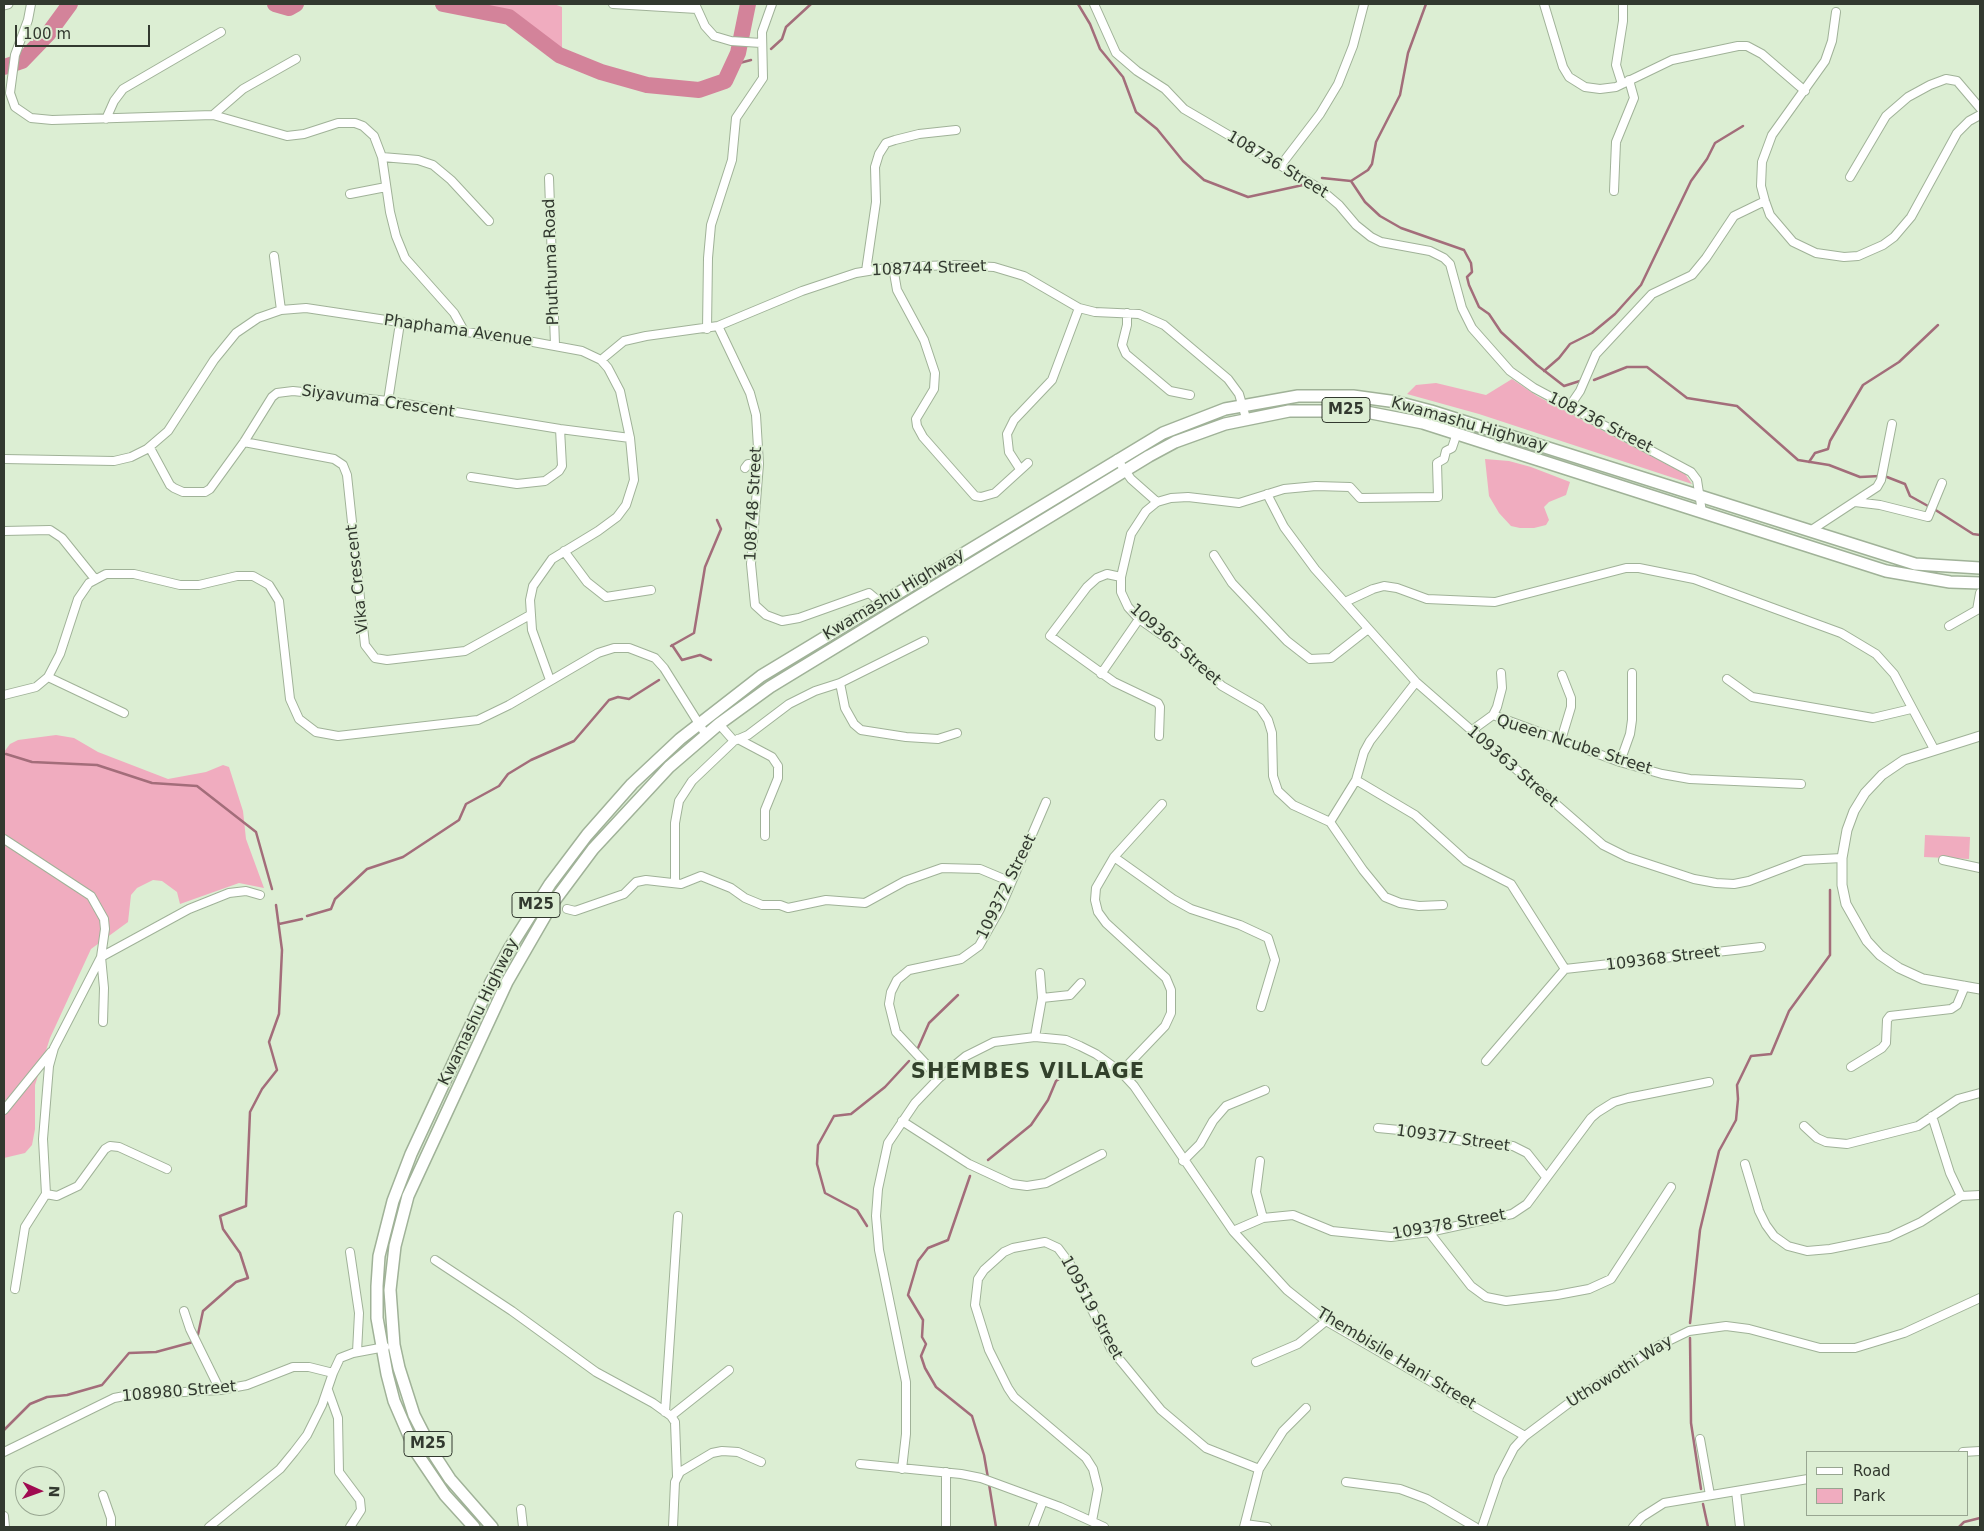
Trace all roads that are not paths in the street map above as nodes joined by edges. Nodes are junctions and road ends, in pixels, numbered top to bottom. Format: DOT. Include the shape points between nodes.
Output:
graph roads {
  1 [pos="8,4"];
  2 [pos="31,4"];
  3 [pos="613,4"];
  4 [pos="772,4"];
  5 [pos="1094,4"];
  6 [pos="1364,4"];
  7 [pos="1544,4"];
  8 [pos="1623,4"];
  9 [pos="4,5"];
  10 [pos="696,6"];
  11 [pos="1836,12"];
  12 [pos="221,32"];
  13 [pos="761,43"];
  14 [pos="296,59"];
  15 [pos="1625,82"];
  16 [pos="1805,91"];
  17 [pos="1980,108"];
  18 [pos="213,115"];
  19 [pos="1980,115"];
  20 [pos="106,119"];
  21 [pos="956,130"];
  22 [pos="382,157"];
  23 [pos="1281,165"];
  24 [pos="549,178"];
  25 [pos="1850,178"];
  26 [pos="386,187"];
  27 [pos="1614,191"];
  28 [pos="350,194"];
  29 [pos="1765,201"];
  30 [pos="489,221"];
  31 [pos="274,256"];
  32 [pos="893,267"];
  33 [pos="866,270"];
  34 [pos="1079,308"];
  35 [pos="282,310"];
  36 [pos="1127,313"];
  37 [pos="400,323"];
  38 [pos="718,326"];
  39 [pos="707,329"];
  40 [pos="464,332"];
  41 [pos="555,345"];
  42 [pos="601,360"];
  43 [pos="1190,395"];
  44 [pos="388,401"];
  45 [pos="1243,405"];
  46 [pos="1569,407"];
  47 [pos="1246,418"];
  48 [pos="1892,424"];
  49 [pos="560,429"];
  50 [pos="1457,434"];
  51 [pos="630,438"];
  52 [pos="244,442"];
  53 [pos="150,448"];
  54 [pos="4,459"];
  55 [pos="1117,459"];
  56 [pos="1028,463"];
  57 [pos="759,464"];
  58 [pos="745,468"];
  59 [pos="1020,469"];
  60 [pos="1124,471"];
  61 [pos="471,477"];
  62 [pos="1942,483"];
  63 [pos="1267,494"];
  64 [pos="1700,497"];
  65 [pos="1157,502"];
  66 [pos="1855,502"];
  67 [pos="1702,512"];
  68 [pos="4,531"];
  69 [pos="1810,531"];
  70 [pos="564,551"];
  71 [pos="1214,555"];
  72 [pos="1980,568"];
  73 [pos="1121,576"];
  74 [pos="95,579"];
  75 [pos="1980,583"];
  76 [pos="651,590"];
  77 [pos="1980,593"];
  78 [pos="1345,602"];
  79 [pos="881,603"];
  80 [pos="530,615"];
  81 [pos="1139,618"];
  82 [pos="1950,626"];
  83 [pos="1368,629"];
  84 [pos="924,641"];
  85 [pos="1501,672"];
  86 [pos="1632,673"];
  87 [pos="1101,674"];
  88 [pos="1562,675"];
  89 [pos="48,677"];
  90 [pos="550,680"];
  91 [pos="1727,680"];
  92 [pos="1416,682"];
  93 [pos="840,683"];
  94 [pos="4,695"];
  95 [pos="1911,709"];
  96 [pos="124,714"];
  97 [pos="1492,715"];
  98 [pos="699,724"];
  99 [pos="719,724"];
  100 [pos="1471,731"];
  101 [pos="957,733"];
  102 [pos="706,735"];
  103 [pos="1159,736"];
  104 [pos="1980,736"];
  105 [pos="736,740"];
  106 [pos="1561,740"];
  107 [pos="1934,749"];
  108 [pos="1620,762"];
  109 [pos="1356,780"];
  110 [pos="1800,784"];
  111 [pos="1046,802"];
  112 [pos="1162,804"];
  113 [pos="1330,822"];
  114 [pos="765,836"];
  115 [pos="4,838"];
  116 [pos="1114,857"];
  117 [pos="1842,858"];
  118 [pos="1942,860"];
  119 [pos="1980,868"];
  120 [pos="1011,882"];
  121 [pos="675,883"];
  122 [pos="260,895"];
  123 [pos="1444,905"];
  124 [pos="567,909"];
  125 [pos="1760,947"];
  126 [pos="101,957"];
  127 [pos="1565,969"];
  128 [pos="1040,972"];
  129 [pos="1082,983"];
  130 [pos="1965,986"];
  131 [pos="1980,989"];
  132 [pos="1042,998"];
  133 [pos="1261,1007"];
  134 [pos="103,1022"];
  135 [pos="1035,1037"];
  136 [pos="54,1048"];
  137 [pos="1486,1061"];
  138 [pos="1851,1067"];
  139 [pos="1121,1072"];
  140 [pos="939,1078"];
  141 [pos="1709,1082"];
  142 [pos="1265,1090"];
  143 [pos="1980,1093"];
  144 [pos="4,1110"];
  145 [pos="1932,1116"];
  146 [pos="902,1121"];
  147 [pos="1804,1126"];
  148 [pos="1378,1128"];
  149 [pos="411,1154"];
  150 [pos="1102,1154"];
  151 [pos="424,1159"];
  152 [pos="1183,1161"];
  153 [pos="1260,1161"];
  154 [pos="1745,1164"];
  155 [pos="167,1170"];
  156 [pos="1546,1177"];
  157 [pos="1670,1187"];
  158 [pos="46,1194"];
  159 [pos="1980,1195"];
  160 [pos="1961,1196"];
  161 [pos="678,1216"];
  162 [pos="1263,1218"];
  163 [pos="1233,1231"];
  164 [pos="1429,1232"];
  165 [pos="350,1252"];
  166 [pos="435,1260"];
  167 [pos="15,1289"];
  168 [pos="1980,1298"];
  169 [pos="184,1311"];
  170 [pos="1326,1321"];
  171 [pos="394,1345"];
  172 [pos="381,1348"];
  173 [pos="357,1352"];
  174 [pos="1256,1362"];
  175 [pos="729,1370"];
  176 [pos="333,1373"];
  177 [pos="220,1390"];
  178 [pos="328,1390"];
  179 [pos="1306,1408"];
  180 [pos="668,1414"];
  181 [pos="1524,1436"];
  182 [pos="1700,1439"];
  183 [pos="4,1452"];
  184 [pos="761,1462"];
  185 [pos="860,1464"];
  186 [pos="902,1469"];
  187 [pos="1259,1469"];
  188 [pos="946,1472"];
  189 [pos="677,1476"];
  190 [pos="1806,1479"];
  191 [pos="1346,1482"];
  192 [pos="1736,1491"];
  193 [pos="103,1495"];
  194 [pos="1710,1495"];
  195 [pos="1043,1501"];
  196 [pos="521,1509"];
  197 [pos="4,1516"];
  198 [pos="1092,1521"];
  199 [pos="1245,1526"];
  200 [pos="5,1527"];
  201 [pos="111,1527"];
  202 [pos="209,1527"];
  203 [pos="350,1527"];
  204 [pos="474,1527"];
  205 [pos="492,1527"];
  206 [pos="522,1527"];
  207 [pos="674,1527"];
  208 [pos="946,1527"];
  209 [pos="1033,1527"];
  210 [pos="1104,1527"];
  211 [pos="1266,1527"];
  212 [pos="1475,1527"];
  213 [pos="1482,1527"];
  214 [pos="1633,1527"];
  215 [pos="1740,1527"];
  1 -- 9 [label="street"];
  2 -- 20 [label="street" via="15,55 10,93 12,101 25,115 52,120"];
  3 -- 10 [label="street"];
  4 -- 13 [label="street"];
  5 -- 23 [label="street, 108736 Street" via="1111,45 1125,62 1157,83 1195,116"];
  6 -- 23 [label="street" via="1353,46 1338,84 1320,114"];
  7 -- 15 [label="street" via="1569,77 1591,88 1606,89"];
  8 -- 15 [label="street" via="1616,65"];
  10 -- 13 [label="street" via="714,36"];
  11 -- 16 [label="street" via="1825,61"];
  12 -- 20 [label="street" via="124,89"];
  13 -- 39 [label="street" via="763,78 736,118 732,160 711,225"];
  14 -- 18 [label="street" via="243,89"];
  15 -- 16 [label="street" via="1672,60 1738,46 1762,54"];
  15 -- 27 [label="street" via="1634,98 1616,142"];
  16 -- 29 [label="street" via="1766,147 1761,175"];
  17 -- 25 [label="street" via="1962,85 1952,79 1938,81 1908,97 1886,116"];
  18 -- 20 [label="street"];
  18 -- 22 [label="street" via="287,136 338,123 355,123 374,136"];
  19 -- 29 [label="street" via="1957,134 1904,228 1869,252 1844,257 1803,248 1779,227"];
  21 -- 33 [label="street" via="919,134 886,143 875,167 876,202"];
  22 -- 26 [label="street"];
  22 -- 30 [label="street" via="418,160 433,166 451,180"];
  23 -- 46 [label="street, 108736 Street" via="1329,196 1371,238 1430,251 1444,258 1453,273 1466,318 1484,343 1522,381"];
  24 -- 41 [label="street, Phuthuma Road"];
  26 -- 28 [label="street"];
  26 -- 40 [label="street" via="396,236 405,258 454,313"];
  29 -- 46 [label="street" via="1734,216 1697,271 1652,294 1596,354 1580,391"];
  31 -- 35 [label="street"];
  32 -- 33 [label="street, 108744 Street"];
  32 -- 34 [label="street, 108744 Street" via="955,265 1002,268 1024,276"];
  32 -- 59 [label="street" via="897,290 924,340 934,373 934,390 916,419 918,430 975,496 995,493"];
  33 -- 38 [label="street, 108744 Street" via="802,291"];
  34 -- 36 [label="street, 108744 Street"];
  34 -- 59 [label="street" via="1052,380 1014,420 1007,434 1009,452"];
  35 -- 37 [label="street, Phaphama Avenue" via="306,308"];
  35 -- 53 [label="street, Phaphama Avenue" via="258,318 236,333 214,360 168,431"];
  36 -- 43 [label="street" via="1122,345 1126,354 1170,391"];
  36 -- 45 [label="street, 108744 Street" via="1148,317 1170,329 1228,379"];
  37 -- 40 [label="street, Phaphama Avenue"];
  37 -- 44 [label="street"];
  38 -- 39 [label="street, 108744 Street"];
  38 -- 57 [label="street, 108748 Street" via="754,406"];
  39 -- 42 [label="street, 108744 Street" via="635,338 614,348"];
  40 -- 41 [label="street, Phaphama Avenue"];
  41 -- 42 [label="street, Phaphama Avenue" via="582,351"];
  42 -- 51 [label="street" via="620,391"];
  44 -- 49 [label="street, Siyavuma Crescent"];
  44 -- 52 [label="street, Siyavuma Crescent" via="301,391 277,394 267,404"];
  45 -- 47 [label="street, 108744 Street"];
  45 -- 55 [label="main road, Kwamashu Highway / M25" via="1182,424"];
  45 -- 64 [label="main road, Kwamashu Highway / M25" via="1298,396 1353,396 1397,402"];
  46 -- 64 [label="street, 108736 Street" via="1691,472 1697,480"];
  47 -- 50 [label="main road, Kwamashu Highway / M25" via="1305,410 1361,410"];
  47 -- 60 [label="main road, Kwamashu Highway / M25" via="1174,442"];
  48 -- 66 [label="street" via="1881,480 1872,492"];
  49 -- 51 [label="street, Siyavuma Crescent"];
  49 -- 61 [label="street" via="562,466 545,481 517,484"];
  50 -- 63 [label="street" via="1452,448 1437,463 1438,497 1360,498 1350,487 1297,487"];
  50 -- 67 [label="main road, Kwamashu Highway / M25"];
  51 -- 70 [label="street" via="634,480 626,505 598,531"];
  52 -- 53 [label="street, Siyavuma Crescent" via="210,488 200,493 178,491 170,485"];
  52 -- 80 [label="street, Vika Crescent" via="334,459 343,465 347,474 365,645 374,658 387,660 465,651"];
  53 -- 54 [label="street, Phaphama Avenue" via="114,461"];
  55 -- 60 [label="street"];
  55 -- 79 [label="main road, Kwamashu Highway / M25"];
  56 -- 59 [label="street"];
  57 -- 58 [label="street" via="748,464"];
  57 -- 79 [label="street, 108748 Street" via="750,564 752,596 758,610 782,621 868,593"];
  60 -- 65 [label="street"];
  60 -- 99 [label="main road, Kwamashu Highway / M25" via="778,682"];
  62 -- 66 [label="street" via="1928,517"];
  63 -- 65 [label="street" via="1239,503 1180,497"];
  63 -- 78 [label="street, 109363 Street" via="1298,547"];
  64 -- 67 [label="street, 108736 Street"];
  64 -- 69 [label="main road, Kwamashu Highway / M25"];
  65 -- 73 [label="street, 109365 Street" via="1135,526"];
  66 -- 69 [label="street"];
  67 -- 75 [label="main road, Kwamashu Highway / M25" via="1886,570 1950,582"];
  68 -- 74 [label="street" via="50,530 62,538"];
  69 -- 72 [label="main road, Kwamashu Highway / M25" via="1915,564"];
  70 -- 76 [label="street" via="582,576 606,597"];
  70 -- 80 [label="street" via="543,569 533,586"];
  71 -- 83 [label="street" via="1232,583 1286,641 1310,659 1331,658"];
  73 -- 81 [label="street, 109365 Street" via="1124,599"];
  73 -- 87 [label="street" via="1107,574 1097,578 1052,631 1052,638"];
  74 -- 89 [label="street" via="78,599 60,654"];
  74 -- 90 [label="street" via="122,572 180,585 237,576 261,579 279,601 293,709 306,726 326,735 478,720"];
  77 -- 82 [label="street" via="1977,610"];
  78 -- 83 [label="street, 109363 Street"];
  78 -- 95 [label="street" via="1384,586 1427,599 1495,602 1615,570 1639,568 1700,581 1841,634 1884,661"];
  79 -- 98 [label="main road, Kwamashu Highway / M25" via="761,676"];
  80 -- 90 [label="street"];
  81 -- 87 [label="street"];
  81 -- 113 [label="street, 109365 Street" via="1179,647 1222,686 1260,708 1272,733 1273,776 1278,790 1293,805"];
  83 -- 92 [label="street, 109363 Street"];
  84 -- 93 [label="street"];
  85 -- 97 [label="street" via="1501,693"];
  86 -- 108 [label="street" via="1632,720"];
  87 -- 103 [label="street" via="1158,703"];
  88 -- 106 [label="street" via="1571,707"];
  89 -- 94 [label="street" via="36,687"];
  89 -- 96 [label="street"];
  90 -- 98 [label="street" via="598,653 629,648 655,658"];
  91 -- 95 [label="street" via="1752,697 1873,718"];
  92 -- 100 [label="street, 109363 Street"];
  92 -- 109 [label="street" via="1370,741"];
  93 -- 101 [label="street" via="845,708 861,730 938,739"];
  93 -- 105 [label="street" via="789,704"];
  95 -- 107 [label="street"];
  97 -- 100 [label="street, Queen Ncube Street"];
  97 -- 106 [label="street, Queen Ncube Street"];
  98 -- 102 [label="street"];
  98 -- 149 [label="main road, Kwamashu Highway / M25" via="632,784 588,835 525,921 496,974"];
  99 -- 102 [label="main road, Kwamashu Highway / M25"];
  99 -- 105 [label="street"];
  100 -- 117 [label="street, 109363 Street" via="1603,844 1627,857 1716,884 1734,884 1767,875 1785,865 1804,860"];
  102 -- 151 [label="main road, Kwamashu Highway / M25" via="629,808 552,904 507,982"];
  104 -- 107 [label="street"];
  105 -- 114 [label="street" via="772,757 778,766 778,778 765,810"];
  105 -- 121 [label="street" via="692,781 679,800 675,823"];
  106 -- 108 [label="street, Queen Ncube Street"];
  107 -- 117 [label="street" via="1904,760 1882,775 1865,793 1847,830"];
  108 -- 110 [label="street, Queen Ncube Street" via="1690,779"];
  109 -- 113 [label="street"];
  109 -- 127 [label="street" via="1415,815 1466,861 1511,884"];
  111 -- 120 [label="street, 109372 Street"];
  112 -- 116 [label="street"];
  113 -- 123 [label="street" via="1362,870 1386,897 1419,906"];
  115 -- 126 [label="street" via="91,896 104,919"];
  116 -- 133 [label="street" via="1191,910 1240,925 1268,938 1275,960"];
  116 -- 139 [label="street" via="1096,888 1098,912 1166,978 1172,1002 1165,1026"];
  117 -- 130 [label="street" via="1846,904 1867,941 1880,955 1923,979"];
  118 -- 119 [label="street"];
  120 -- 121 [label="street" via="980,869 935,870 905,881 865,903 826,900 788,908 762,905 701,876"];
  120 -- 140 [label="street, 109372 Street" via="992,924 972,953 961,959 909,970 897,980 891,992 889,1004 896,1032"];
  121 -- 124 [label="street" via="636,882 624,894 575,911"];
  122 -- 126 [label="street" via="246,891 222,896 189,909"];
  125 -- 127 [label="street, 109368 Street"];
  126 -- 134 [label="street"];
  126 -- 136 [label="street"];
  127 -- 137 [label="street"];
  128 -- 132 [label="street"];
  129 -- 132 [label="street" via="1070,994"];
  130 -- 131 [label="street"];
  130 -- 138 [label="street" via="1957,1004 1951,1009 1890,1016 1886,1043"];
  132 -- 135 [label="street"];
  135 -- 139 [label="street, Thembisile Hani Street" via="1066,1040 1096,1054"];
  135 -- 140 [label="street, Thembisile Hani Street" via="984,1046"];
  136 -- 144 [label="street"];
  136 -- 158 [label="street" via="47,1073 43,1139"];
  139 -- 152 [label="street, Thembisile Hani Street" via="1134,1086"];
  140 -- 146 [label="street, Thembisile Hani Street"];
  141 -- 156 [label="street, 109378 Street" via="1628,1098 1605,1108 1591,1118"];
  142 -- 152 [label="street" via="1226,1106 1200,1144"];
  143 -- 145 [label="street" via="1958,1099"];
  145 -- 147 [label="street" via="1910,1129 1847,1144 1826,1142"];
  145 -- 160 [label="street" via="1950,1173"];
  146 -- 150 [label="street" via="969,1164 1012,1184 1046,1183"];
  146 -- 186 [label="street, Thembisile Hani Street" via="888,1143 876,1216 879,1250 906,1382 907,1427"];
  148 -- 156 [label="street, 109377 Street" via="1514,1146 1526,1154"];
  149 -- 151 [label="main road"];
  149 -- 172 [label="main road, Kwamashu Highway / M25" via="388,1216 380,1256 377,1318"];
  151 -- 171 [label="main road, Kwamashu Highway / M25" via="408,1196 395,1246 390,1290"];
  152 -- 163 [label="street, Thembisile Hani Street"];
  153 -- 162 [label="street" via="1256,1192"];
  154 -- 160 [label="street" via="1759,1211 1774,1236 1788,1246 1807,1251 1889,1237 1921,1222"];
  155 -- 158 [label="street" via="120,1147 110,1146 78,1186 57,1196"];
  156 -- 164 [label="street, 109378 Street" via="1527,1204 1512,1214"];
  157 -- 164 [label="street" via="1611,1279 1590,1289 1506,1301 1486,1297 1471,1286"];
  158 -- 167 [label="street" via="25,1227"];
  159 -- 160 [label="street"];
  161 -- 180 [label="street"];
  162 -- 163 [label="street, 109378 Street"];
  162 -- 164 [label="street, 109378 Street" via="1293,1215 1332,1231 1371,1236"];
  163 -- 170 [label="street, Thembisile Hani Street" via="1287,1290"];
  165 -- 173 [label="street" via="359,1313"];
  166 -- 180 [label="street" via="596,1372 653,1402"];
  168 -- 181 [label="street, Uthowothi Way" via="1897,1336 1848,1349 1820,1348 1726,1326 1688,1331 1658,1346"];
  169 -- 177 [label="street"];
  170 -- 174 [label="street" via="1298,1344"];
  170 -- 181 [label="street, Thembisile Hani Street"];
  171 -- 172 [label="street"];
  171 -- 205 [label="main road, Kwamashu Highway / M25" via="406,1394 424,1438 450,1479"];
  172 -- 173 [label="street"];
  172 -- 204 [label="main road, Kwamashu Highway / M25" via="394,1402 416,1452 445,1495"];
  173 -- 176 [label="street" via="340,1358"];
  175 -- 180 [label="street"];
  176 -- 177 [label="street, 108980 Street" via="293,1367 247,1385"];
  176 -- 178 [label="street"];
  177 -- 183 [label="street, 108980 Street" via="114,1398"];
  178 -- 202 [label="street" via="307,1435 285,1464"];
  178 -- 203 [label="street" via="338,1418 339,1472 360,1500 361,1510"];
  179 -- 187 [label="street" via="1283,1431"];
  180 -- 189 [label="street" via="675,1422"];
  181 -- 213 [label="street, Uthowothi Way" via="1499,1477"];
  182 -- 194 [label="street"];
  184 -- 189 [label="street" via="738,1452 722,1450"];
  185 -- 186 [label="street"];
  186 -- 188 [label="street"];
  187 -- 198 [label="street, 109519 Street" via="1206,1448 1161,1410 1111,1349 1070,1264 1058,1248 1045,1242 1013,1248 1004,1252 981,1274 975,1290 976,1306 990,1350 1014,1397 1086,1458 1094,1469 1098,1489"];
  187 -- 199 [label="street"];
  188 -- 195 [label="street" via="981,1478"];
  188 -- 208 [label="street"];
  189 -- 207 [label="street"];
  190 -- 192 [label="street"];
  191 -- 212 [label="street" via="1400,1489 1427,1499"];
  192 -- 194 [label="street"];
  192 -- 215 [label="street"];
  193 -- 201 [label="street"];
  194 -- 214 [label="street" via="1664,1503"];
  195 -- 198 [label="street"];
  195 -- 209 [label="street"];
  196 -- 206 [label="street"];
  197 -- 200 [label="street"];
  198 -- 210 [label="street"];
  199 -- 211 [label="street"];
}
